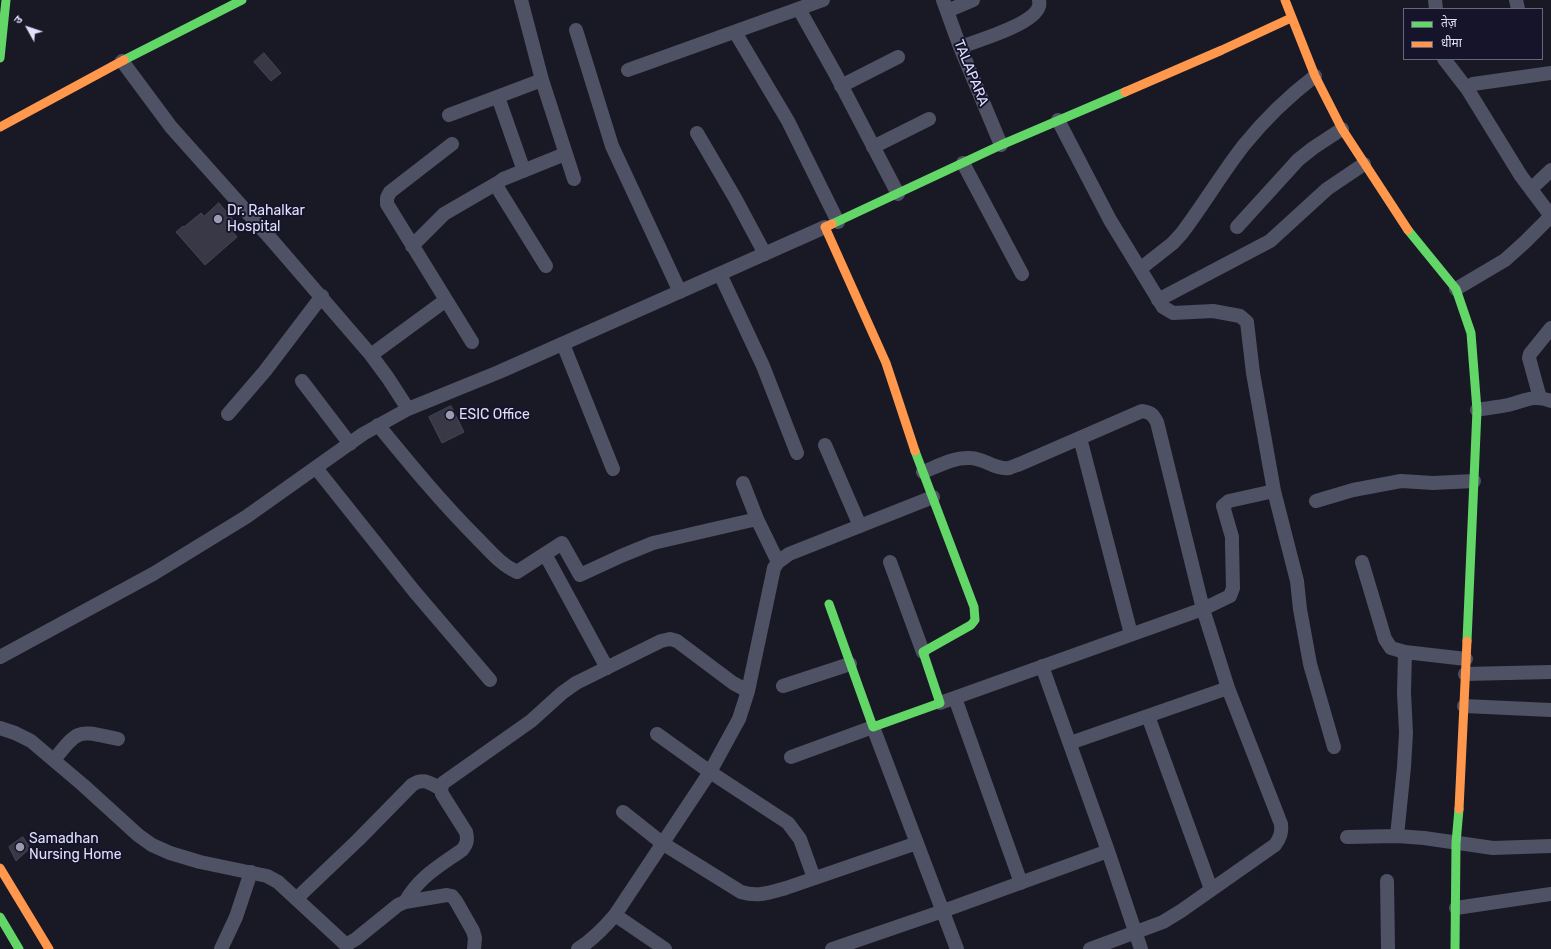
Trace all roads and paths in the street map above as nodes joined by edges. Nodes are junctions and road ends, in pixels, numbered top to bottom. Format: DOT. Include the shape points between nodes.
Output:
graph roads {
  1 [pos="6,0"];
  2 [pos="242,0"];
  3 [pos="521,0"];
  4 [pos="823,0"];
  5 [pos="973,0"];
  6 [pos="1039,0"];
  7 [pos="1285,0"];
  8 [pos="945,6"];
  9 [pos="799,9"];
  10 [pos="1291,18"];
  11 [pos="576,30"];
  12 [pos="735,32"];
  13 [pos="960,47"];
  14 [pos="898,57"];
  15 [pos="0,58"];
  16 [pos="1445,60"];
  17 [pos="122,61"];
  18 [pos="628,70"];
  19 [pos="1551,73"];
  20 [pos="1315,76"];
  21 [pos="542,80"];
  22 [pos="842,86"];
  23 [pos="1468,90"];
  24 [pos="498,97"];
  25 [pos="449,115"];
  26 [pos="929,119"];
  27 [pos="1058,120"];
  28 [pos="0,127"];
  29 [pos="1342,129"];
  30 [pos="696,133"];
  31 [pos="452,144"];
  32 [pos="1001,145"];
  33 [pos="873,147"];
  34 [pos="565,154"];
  35 [pos="962,163"];
  36 [pos="1364,164"];
  37 [pos="1551,170"];
  38 [pos="524,171"];
  39 [pos="574,179"];
  40 [pos="499,182"];
  41 [pos="1531,189"];
  42 [pos="898,194"];
  43 [pos="1551,216"];
  44 [pos="838,222"];
  45 [pos="825,227"];
  46 [pos="1237,227"];
  47 [pos="412,246"];
  48 [pos="765,254"];
  49 [pos="546,266"];
  50 [pos="1140,269"];
  51 [pos="720,274"];
  52 [pos="1022,274"];
  53 [pos="1456,289"];
  54 [pos="680,292"];
  55 [pos="322,296"];
  56 [pos="446,300"];
  57 [pos="1158,300"];
  58 [pos="1551,328"];
  59 [pos="472,342"];
  60 [pos="563,344"];
  61 [pos="371,355"];
  62 [pos="302,381"];
  63 [pos="1545,399"];
  64 [pos="408,409"];
  65 [pos="1477,410"];
  66 [pos="228,414"];
  67 [pos="378,425"];
  68 [pos="1080,438"];
  69 [pos="350,444"];
  70 [pos="825,445"];
  71 [pos="797,453"];
  72 [pos="316,468"];
  73 [pos="613,469"];
  74 [pos="923,472"];
  75 [pos="1474,481"];
  76 [pos="743,483"];
  77 [pos="1274,491"];
  78 [pos="933,497"];
  79 [pos="1316,501"];
  80 [pos="757,519"];
  81 [pos="860,526"];
  82 [pos="545,554"];
  83 [pos="778,562"];
  84 [pos="890,562"];
  85 [pos="1362,562"];
  86 [pos="829,604"];
  87 [pos="1202,609"];
  88 [pos="1131,634"];
  89 [pos="923,652"];
  90 [pos="1405,652"];
  91 [pos="0,657"];
  92 [pos="1466,659"];
  93 [pos="850,664"];
  94 [pos="1042,666"];
  95 [pos="606,668"];
  96 [pos="1551,672"];
  97 [pos="1465,674"];
  98 [pos="490,680"];
  99 [pos="783,686"];
  100 [pos="1228,688"];
  101 [pos="748,691"];
  102 [pos="955,698"];
  103 [pos="940,703"];
  104 [pos="1464,706"];
  105 [pos="1551,710"];
  106 [pos="1148,716"];
  107 [pos="874,727"];
  108 [pos="0,728"];
  109 [pos="657,734"];
  110 [pos="118,739"];
  111 [pos="1070,743"];
  112 [pos="1334,746"];
  113 [pos="792,757"];
  114 [pos="54,760"];
  115 [pos="710,772"];
  116 [pos="441,789"];
  117 [pos="623,812"];
  118 [pos="1397,836"];
  119 [pos="1347,837"];
  120 [pos="662,843"];
  121 [pos="917,843"];
  122 [pos="1456,843"];
  123 [pos="1551,846"];
  124 [pos="1108,851"];
  125 [pos="0,868"];
  126 [pos="251,872"];
  127 [pos="814,878"];
  128 [pos="1387,881"];
  129 [pos="1021,883"];
  130 [pos="1211,890"];
  131 [pos="1551,894"];
  132 [pos="296,899"];
  133 [pos="405,902"];
  134 [pos="1456,908"];
  135 [pos="943,911"];
  136 [pos="615,915"];
  137 [pos="0,917"];
  138 [pos="1135,932"];
  139 [pos="865,944"];
  140 [pos="19,949"];
  141 [pos="50,949"];
  142 [pos="221,949"];
  143 [pos="474,949"];
  144 [pos="578,949"];
  145 [pos="665,949"];
  146 [pos="832,949"];
  147 [pos="957,949"];
  148 [pos="1090,949"];
  149 [pos="1141,949"];
  150 [pos="1388,949"];
  151 [pos="1455,949"];
  1 -- 15 [label="street"];
  2 -- 17 [label="street"];
  3 -- 21 [label="street"];
  4 -- 9 [label="street"];
  5 -- 8 [label="street"];
  6 -- 13 [label="street" via="1035,14 1026,21"];
  7 -- 10 [label="street"];
  8 -- 13 [label="street, TALAPARA"];
  9 -- 12 [label="street"];
  9 -- 22 [label="street"];
  10 -- 20 [label="street"];
  10 -- 27 [label="street"];
  11 -- 54 [label="street" via="612,146"];
  12 -- 18 [label="street"];
  12 -- 44 [label="street" via="788,121"];
  13 -- 32 [label="street, TALAPARA"];
  14 -- 22 [label="street"];
  16 -- 23 [label="street"];
  17 -- 28 [label="street"];
  17 -- 55 [label="street" via="171,127"];
  19 -- 23 [label="street" via="1473,84"];
  20 -- 29 [label="street"];
  20 -- 50 [label="street" via="1294,92 1244,145 1173,243"];
  21 -- 24 [label="street"];
  21 -- 34 [label="street"];
  22 -- 33 [label="street"];
  23 -- 41 [label="street"];
  24 -- 25 [label="street"];
  24 -- 38 [label="street"];
  26 -- 33 [label="street"];
  27 -- 32 [label="street"];
  27 -- 50 [label="street" via="1121,241"];
  29 -- 36 [label="street"];
  29 -- 46 [label="street" via="1298,160"];
  30 -- 48 [label="street"];
  31 -- 47 [label="street" via="390,192 387,198 387,204"];
  32 -- 35 [label="street"];
  33 -- 42 [label="street"];
  34 -- 38 [label="street"];
  34 -- 39 [label="street"];
  35 -- 42 [label="street"];
  35 -- 52 [label="street"];
  36 -- 53 [label="street" via="1404,225"];
  36 -- 57 [label="street" via="1327,189 1270,241"];
  37 -- 41 [label="street"];
  38 -- 40 [label="street"];
  40 -- 47 [label="street" via="444,214"];
  40 -- 49 [label="street" via="497,187"];
  41 -- 43 [label="street"];
  42 -- 44 [label="street"];
  43 -- 53 [label="street" via="1505,260"];
  44 -- 45 [label="street"];
  45 -- 48 [label="street"];
  45 -- 74 [label="street" via="886,363"];
  47 -- 56 [label="street"];
  48 -- 51 [label="street"];
  50 -- 57 [label="street"];
  51 -- 54 [label="street"];
  51 -- 71 [label="street" via="762,366"];
  53 -- 65 [label="street" via="1471,333"];
  54 -- 60 [label="street"];
  55 -- 61 [label="street"];
  55 -- 66 [label="street" via="265,371"];
  56 -- 59 [label="street"];
  56 -- 61 [label="street"];
  57 -- 77 [label="street" via="1163,307 1173,313 1212,311 1240,316 1247,322 1253,373"];
  58 -- 63 [label="street" via="1529,358"];
  60 -- 64 [label="street"];
  60 -- 73 [label="street"];
  61 -- 64 [label="street"];
  62 -- 69 [label="street"];
  63 -- 65 [label="street" via="1529,398"];
  64 -- 67 [label="street"];
  65 -- 75 [label="street"];
  67 -- 69 [label="street"];
  67 -- 82 [label="street" via="459,520 498,560 517,572"];
  68 -- 74 [label="street" via="1008,468 997,467 972,457"];
  68 -- 87 [label="street" via="1142,411 1153,415 1168,464"];
  68 -- 88 [label="street"];
  69 -- 72 [label="street"];
  70 -- 81 [label="street"];
  72 -- 91 [label="street" via="246,517 154,574"];
  72 -- 98 [label="street" via="414,591"];
  74 -- 78 [label="street"];
  75 -- 79 [label="street" via="1401,481 1353,490"];
  75 -- 92 [label="street"];
  76 -- 80 [label="street"];
  77 -- 87 [label="street" via="1229,501 1223,506 1232,537 1233,588 1230,596"];
  77 -- 112 [label="street" via="1297,581 1310,664"];
  78 -- 81 [label="street"];
  78 -- 89 [label="street" via="976,614 971,626"];
  80 -- 82 [label="street" via="653,543 580,574 562,543"];
  80 -- 83 [label="street"];
  81 -- 83 [label="street" via="789,554"];
  82 -- 95 [label="street"];
  83 -- 101 [label="street" via="774,568"];
  84 -- 89 [label="street"];
  85 -- 90 [label="street" via="1385,639 1391,648"];
  86 -- 93 [label="street"];
  87 -- 88 [label="street"];
  87 -- 100 [label="street"];
  88 -- 94 [label="street"];
  89 -- 103 [label="street"];
  90 -- 92 [label="street"];
  90 -- 118 [label="street" via="1406,733"];
  92 -- 97 [label="street"];
  93 -- 99 [label="street"];
  93 -- 107 [label="street"];
  94 -- 102 [label="street"];
  94 -- 111 [label="street"];
  95 -- 101 [label="street" via="670,639 677,641 733,683"];
  95 -- 116 [label="street" via="562,693 531,721 448,779"];
  96 -- 97 [label="street"];
  97 -- 104 [label="street"];
  100 -- 106 [label="street"];
  100 -- 130 [label="street" via="1282,832 1275,845"];
  101 -- 115 [label="street" via="739,719"];
  102 -- 103 [label="street"];
  102 -- 129 [label="street"];
  103 -- 107 [label="street"];
  104 -- 105 [label="street"];
  104 -- 122 [label="street"];
  106 -- 111 [label="street"];
  106 -- 130 [label="street"];
  107 -- 113 [label="street"];
  107 -- 121 [label="street"];
  108 -- 114 [label="street" via="31,741"];
  109 -- 115 [label="street"];
  110 -- 114 [label="street" via="87,733 79,734 73,737"];
  111 -- 124 [label="street"];
  114 -- 126 [label="street" via="152,845 200,862"];
  115 -- 120 [label="street"];
  115 -- 127 [label="street" via="788,823 800,839"];
  116 -- 132 [label="street" via="422,780 412,784"];
  116 -- 133 [label="street" via="468,838 462,850 423,878"];
  117 -- 120 [label="street"];
  118 -- 119 [label="street"];
  118 -- 122 [label="street"];
  120 -- 127 [label="street" via="741,892 753,895 765,894"];
  120 -- 136 [label="street"];
  121 -- 127 [label="street"];
  121 -- 135 [label="street"];
  122 -- 123 [label="street" via="1493,848"];
  122 -- 134 [label="street"];
  124 -- 129 [label="street"];
  124 -- 138 [label="street"];
  125 -- 141 [label="street"];
  126 -- 132 [label="street" via="278,882"];
  126 -- 142 [label="street" via="236,917"];
  128 -- 150 [label="street"];
  129 -- 135 [label="street"];
  130 -- 138 [label="street" via="1163,922"];
  131 -- 134 [label="street"];
  132 -- 133 [label="street" via="344,943 349,943"];
  133 -- 143 [label="street" via="440,895 452,896 473,931"];
  134 -- 151 [label="street"];
  135 -- 139 [label="street"];
  135 -- 147 [label="street"];
  136 -- 144 [label="street" via="603,929"];
  136 -- 145 [label="street"];
  137 -- 140 [label="street"];
  138 -- 148 [label="street"];
  138 -- 149 [label="street"];
  139 -- 146 [label="street"];
}
